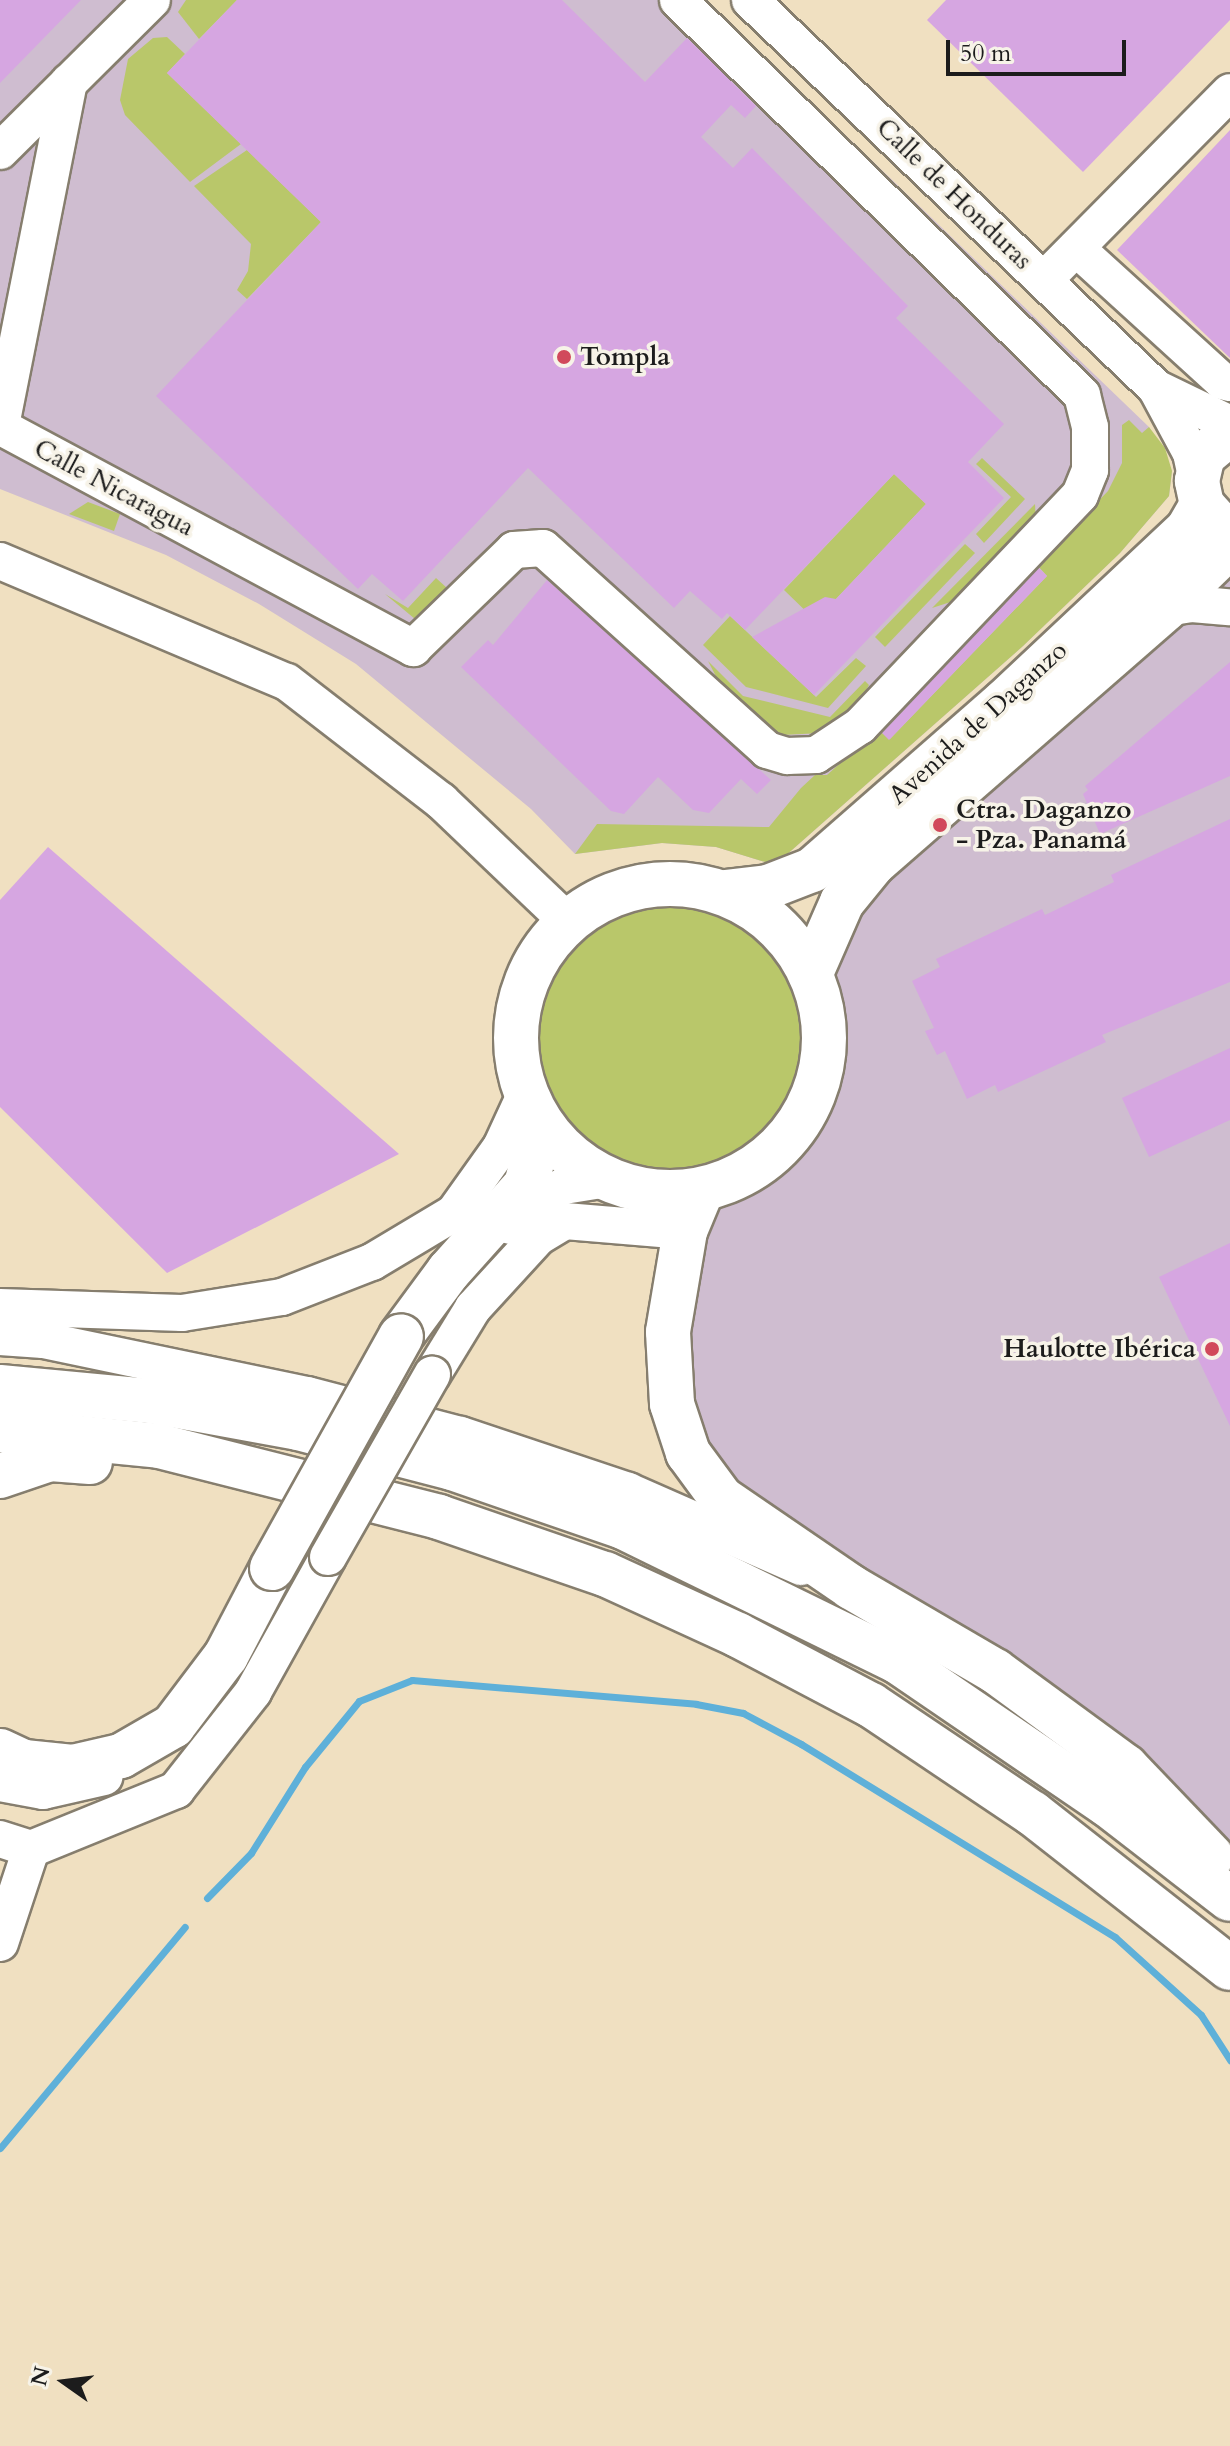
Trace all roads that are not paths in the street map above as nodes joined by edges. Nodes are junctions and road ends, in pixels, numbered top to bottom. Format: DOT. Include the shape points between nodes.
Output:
graph roads {
  1 [pos="152,0"];
  2 [pos="678,0"];
  3 [pos="750,0"];
  4 [pos="69,82"];
  5 [pos="1230,92"];
  6 [pos="0,151"];
  7 [pos="1076,248"];
  8 [pos="1044,280"];
  9 [pos="1230,383"];
  10 [pos="1156,388"];
  11 [pos="1230,424"];
  12 [pos="1230,433"];
  13 [pos="1210,505"];
  14 [pos="1230,546"];
  15 [pos="0,561"];
  16 [pos="1230,607"];
  17 [pos="1166,608"];
  18 [pos="725,892"];
  19 [pos="568,922"];
  20 [pos="811,973"];
  21 [pos="534,1109"];
  22 [pos="607,1179"];
  23 [pos="702,1190"];
  24 [pos="685,1231"];
  25 [pos="0,1307"];
  26 [pos="0,1337"];
  27 [pos="407,1340"];
  28 [pos="0,1387"];
  29 [pos="0,1430"];
  30 [pos="0,1476"];
  31 [pos="279,1478"];
  32 [pos="280,1572"];
  33 [pos="851,1587"];
  34 [pos="0,1751"];
  35 [pos="0,1783"];
  36 [pos="16,1844"];
  37 [pos="1230,1877"];
  38 [pos="1230,1899"];
  39 [pos="0,1943"];
  40 [pos="1230,1968"];
  1 -- 4 [label="street"];
  2 -- 4 [label="street, Calle Nicaragua" via="1082,395 1090,427 1090,470 1080,495 871,714 816,755 767,750 543,548 514,550 413,648 1,427"];
  3 -- 8 [label="street, Calle de Honduras"];
  4 -- 6 [label="street"];
  5 -- 7 [label="street"];
  7 -- 8 [label="street"];
  7 -- 9 [label="street"];
  8 -- 10 [label="street, Calle de Honduras"];
  10 -- 11 [label="street, Calle de Honduras"];
  10 -- 13 [label="street, Calle de Honduras" via="1191,453"];
  12 -- 13 [label="main road, Avenida de Daganzo" via="1203,456"];
  13 -- 18 [label="main road, Avenida de Daganzo" via="1004,702 812,870 768,887"];
  14 -- 17 [label="main road, Avenida de Daganzo"];
  15 -- 19 [label="street" via="287,682 441,801"];
  16 -- 17 [label="street"];
  17 -- 20 [label="main road, Avenida de Daganzo" via="873,864 842,902"];
  18 -- 19 [label="main road" via="684,883 643,885 603,898"];
  18 -- 20 [label="main road" via="761,911 790,939"];
  19 -- 21 [label="main road" via="538,958 520,1001 516,1047"];
  20 -- 23 [label="main road" via="824,1018 823,1064 808,1108 782,1145 745,1173"];
  21 -- 22 [label="main road" via="582,1166"];
  21 -- 25 [label="street" via="454,1213 372,1262 282,1297 182,1313"];
  21 -- 27 [label="main road" via="526,1185 449,1271"];
  22 -- 23 [label="main road" via="638,1190"];
  22 -- 27 [label="street" via="564,1186 533,1201"];
  23 -- 24 [label="main road"];
  24 -- 33 [label="main road" via="668,1332 672,1404 688,1453 721,1498"];
  24 -- 36 [label="street, bridge" via="565,1221 538,1237 473,1308 253,1692 176,1790"];
  26 -- 33 [label="street" via="43,1340 307,1395 461,1435 628,1491"];
  27 -- 32 [label="main road, bridge"];
  28 -- 38 [label="main road" via="151,1401 298,1428 452,1468 623,1527 897,1661 1107,1804"];
  29 -- 31 [label="main road" via="159,1446"];
  30 -- 31 [label="main road" via="50,1459"];
  31 -- 40 [label="main road" via="484,1532 605,1574 738,1635 871,1705 1032,1813"];
  32 -- 34 [label="main road" via="173,1726 121,1756 73,1767 24,1762"];
  32 -- 35 [label="street" via="244,1660 203,1720 139,1770 43,1791"];
  33 -- 37 [label="main road" via="995,1671 1126,1767"];
  36 -- 39 [label="street"];
}
